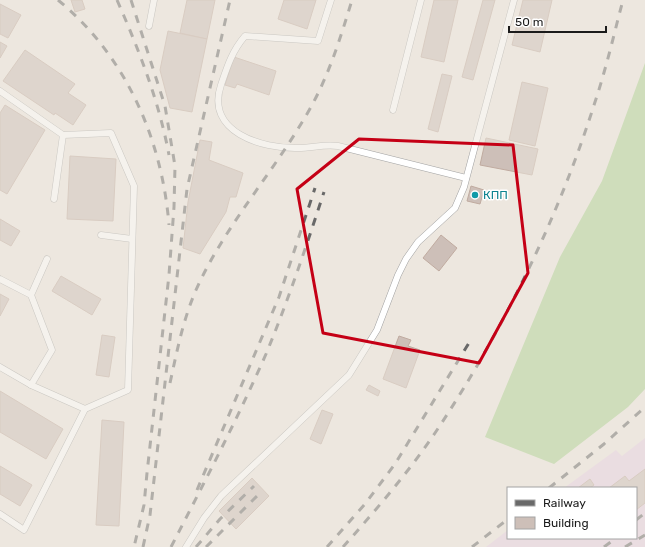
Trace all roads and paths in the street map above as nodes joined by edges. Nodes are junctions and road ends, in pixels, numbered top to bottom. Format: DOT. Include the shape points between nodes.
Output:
graph roads {
  1 [pos="154,0"];
  2 [pos="331,0"];
  3 [pos="421,0"];
  4 [pos="514,0"];
  5 [pos="149,26"];
  6 [pos="0,91"];
  7 [pos="393,110"];
  8 [pos="63,136"];
  9 [pos="466,178"];
  10 [pos="54,199"];
  11 [pos="101,235"];
  12 [pos="132,239"];
  13 [pos="47,259"];
  14 [pos="0,279"];
  15 [pos="31,295"];
  16 [pos="0,367"];
  17 [pos="31,385"];
  18 [pos="85,409"];
  19 [pos="0,514"];
  20 [pos="186,547"];
  1 -- 5 [label="lane"];
  2 -- 9 [label="lane" via="318,41 245,36 229,61 219,90 218,107 223,121 235,132 263,144 297,148 338,146"];
  3 -- 7 [label="lane"];
  4 -- 9 [label="lane"];
  6 -- 8 [label="lane"];
  8 -- 10 [label="lane"];
  8 -- 12 [label="lane" via="111,133 134,186"];
  9 -- 20 [label="lane" via="455,208 423,238 406,259 377,330 349,374 221,496"];
  11 -- 12 [label="lane"];
  12 -- 18 [label="lane" via="128,390"];
  13 -- 15 [label="lane"];
  14 -- 15 [label="lane"];
  15 -- 17 [label="lane" via="52,350"];
  16 -- 17 [label="lane"];
  17 -- 18 [label="lane"];
  18 -- 19 [label="lane" via="24,530"];
}
